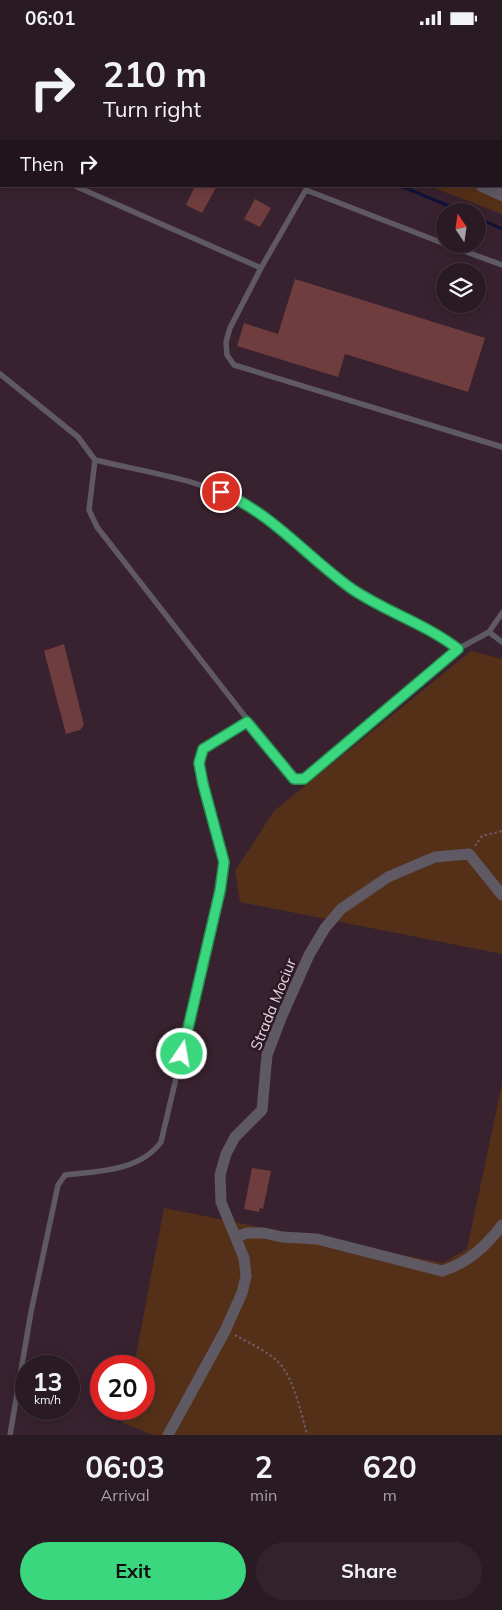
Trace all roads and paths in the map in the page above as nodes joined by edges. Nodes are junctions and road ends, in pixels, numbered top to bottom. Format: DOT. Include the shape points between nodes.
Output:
graph roads {
  1 [pos="77,187"];
  2 [pos="484,187"];
  3 [pos="307,188"];
  4 [pos="502,195"];
  5 [pos="436,240"];
  6 [pos="469,253"];
  7 [pos="502,265"];
  8 [pos="261,268"];
  9 [pos="0,374"];
  10 [pos="502,447"];
  11 [pos="96,460"];
  12 [pos="502,613"];
  13 [pos="489,632"];
  14 [pos="502,642"];
  15 [pos="458,649"];
  16 [pos="247,722"];
  17 [pos="502,831"];
  18 [pos="469,854"];
  19 [pos="502,895"];
  20 [pos="502,1225"];
  21 [pos="236,1237"];
  22 [pos="225,1331"];
  23 [pos="10,1435"];
  24 [pos="168,1435"];
  25 [pos="307,1435"];
  1 -- 8 [label="lane"];
  2 -- 4 [label="street"];
  3 -- 5 [label="lane"];
  3 -- 8 [label="lane"];
  6 -- 7 [label="lane"];
  8 -- 10 [label="lane" via="226,342 227,355 234,365"];
  9 -- 11 [label="lane" via="78,437"];
  11 -- 15 [label="lane" via="209,487 233,497 256,510 353,589"];
  11 -- 16 [label="lane" via="89,510 97,527"];
  12 -- 13 [label="lane"];
  13 -- 14 [label="lane"];
  13 -- 15 [label="lane"];
  15 -- 16 [label="lane" via="304,779 294,779"];
  16 -- 23 [label="lane" via="203,749 199,763 224,862 218,901 161,1142 143,1161 65,1175 58,1185 31,1312"];
  17 -- 18 [label="path" via="482,836"];
  18 -- 19 [label="street"];
  18 -- 21 [label="street, Strada Mociur" via="435,857 388,877 341,909 325,928 280,1018 267,1055 262,1111 235,1137 226,1154 220,1175 222,1203"];
  20 -- 21 [label="street" via="476,1253 459,1266 442,1271 317,1239 264,1233"];
  21 -- 22 [label="street, Strada Mociur" via="244,1258 246,1276"];
  22 -- 24 [label="street, Strada Mociur"];
  22 -- 25 [label="path" via="253,1345 280,1365 300,1405"];
}
